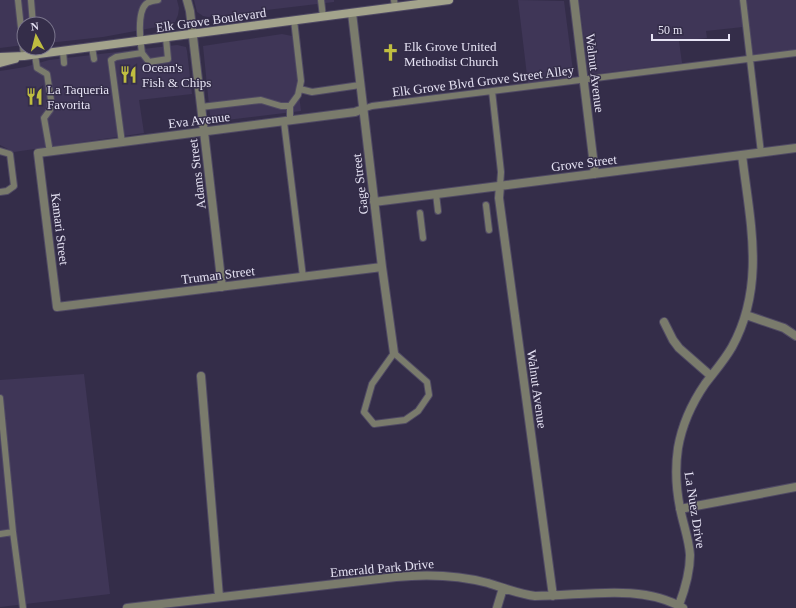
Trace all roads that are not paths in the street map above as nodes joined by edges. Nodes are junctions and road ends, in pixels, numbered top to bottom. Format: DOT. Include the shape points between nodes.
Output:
graph roads {
  1 [pos="18,0"];
  2 [pos="31,0"];
  3 [pos="158,0"];
  4 [pos="187,0"];
  5 [pos="321,0"];
  6 [pos="450,0"];
  7 [pos="574,0"];
  8 [pos="743,0"];
  9 [pos="433,1"];
  10 [pos="394,3"];
  11 [pos="352,13"];
  12 [pos="20,16"];
  13 [pos="33,16"];
  14 [pos="323,16"];
  15 [pos="294,20"];
  16 [pos="193,34"];
  17 [pos="166,38"];
  18 [pos="140,41"];
  19 [pos="92,48"];
  20 [pos="63,51"];
  21 [pos="56,52"];
  22 [pos="142,53"];
  23 [pos="796,53"];
  24 [pos="24,56"];
  25 [pos="36,56"];
  26 [pos="0,57"];
  27 [pos="94,59"];
  28 [pos="750,59"];
  29 [pos="64,63"];
  30 [pos="0,64"];
  31 [pos="584,80"];
  32 [pos="360,85"];
  33 [pos="492,91"];
  34 [pos="299,92"];
  35 [pos="290,106"];
  36 [pos="201,107"];
  37 [pos="363,109"];
  38 [pos="287,121"];
  39 [pos="204,132"];
  40 [pos="122,143"];
  41 [pos="796,148"];
  42 [pos="0,151"];
  43 [pos="50,152"];
  44 [pos="38,153"];
  45 [pos="761,153"];
  46 [pos="742,155"];
  47 [pos="595,174"];
  48 [pos="500,186"];
  49 [pos="0,192"];
  50 [pos="436,194"];
  51 [pos="374,202"];
  52 [pos="486,205"];
  53 [pos="438,210"];
  54 [pos="420,213"];
  55 [pos="489,230"];
  56 [pos="423,238"];
  57 [pos="382,267"];
  58 [pos="303,276"];
  59 [pos="222,287"];
  60 [pos="57,308"];
  61 [pos="746,315"];
  62 [pos="664,322"];
  63 [pos="796,336"];
  64 [pos="394,353"];
  65 [pos="201,376"];
  66 [pos="711,376"];
  67 [pos="0,398"];
  68 [pos="796,488"];
  69 [pos="680,509"];
  70 [pos="14,532"];
  71 [pos="0,534"];
  72 [pos="503,588"];
  73 [pos="553,596"];
  74 [pos="218,597"];
  75 [pos="681,607"];
  76 [pos="23,608"];
  77 [pos="127,608"];
  78 [pos="497,608"];
  1 -- 12 [label="lane"];
  2 -- 13 [label="lane"];
  3 -- 18 [label="lane" via="144,5 140,15"];
  4 -- 16 [label="street, Adams Street"];
  5 -- 14 [label="lane"];
  6 -- 9 [label="main road, Elk Grove Boulevard"];
  7 -- 31 [label="street, Walnut Avenue"];
  8 -- 28 [label="lane"];
  9 -- 10 [label="main road, Elk Grove Boulevard"];
  10 -- 11 [label="main road, Elk Grove Boulevard"];
  11 -- 14 [label="main road, Elk Grove Boulevard"];
  11 -- 32 [label="street, Gage Street"];
  14 -- 15 [label="main road, Elk Grove Boulevard"];
  15 -- 16 [label="main road, Elk Grove Boulevard"];
  15 -- 34 [label="lane" via="301,81"];
  16 -- 17 [label="main road, Elk Grove Boulevard"];
  16 -- 36 [label="street, Adams Street"];
  17 -- 18 [label="main road, Elk Grove Boulevard"];
  17 -- 22 [label="lane" via="168,59 149,62"];
  18 -- 19 [label="main road, Elk Grove Boulevard"];
  18 -- 22 [label="lane"];
  19 -- 20 [label="main road, Elk Grove Boulevard"];
  19 -- 27 [label="lane"];
  20 -- 21 [label="main road, Elk Grove Boulevard"];
  20 -- 29 [label="lane"];
  22 -- 40 [label="lane" via="111,60"];
  23 -- 28 [label="lane, Elk Grove Blvd Grove Street Alley"];
  24 -- 26 [label="main road, Elk Grove Boulevard"];
  24 -- 30 [label="main road, Elk Grove Boulevard"];
  25 -- 43 [label="lane" via="37,68 47,74 51,105 44,118"];
  28 -- 31 [label="lane, Elk Grove Blvd Grove Street Alley"];
  28 -- 45 [label="lane"];
  31 -- 33 [label="lane, Elk Grove Blvd Grove Street Alley"];
  31 -- 47 [label="street, Walnut Avenue"];
  32 -- 34 [label="lane"];
  32 -- 37 [label="street, Gage Street"];
  33 -- 37 [label="lane, Elk Grove Blvd Grove Street Alley"];
  33 -- 48 [label="lane" via="501,172"];
  34 -- 35 [label="lane"];
  35 -- 36 [label="lane" via="261,100"];
  35 -- 38 [label="lane"];
  36 -- 39 [label="street, Adams Street"];
  37 -- 38 [label="street, Eva Avenue"];
  37 -- 51 [label="street, Gage Street"];
  38 -- 39 [label="street, Eva Avenue"];
  38 -- 58 [label="lane"];
  39 -- 40 [label="street, Eva Avenue"];
  39 -- 59 [label="street, Adams Street"];
  40 -- 43 [label="street, Eva Avenue"];
  41 -- 45 [label="street, Grove Street"];
  42 -- 49 [label="lane" via="10,154 14,186"];
  43 -- 44 [label="street, Eva Avenue"];
  44 -- 60 [label="street, Kamari Street"];
  45 -- 46 [label="street, Grove Street"];
  46 -- 47 [label="street, Grove Street"];
  46 -- 61 [label="street, La Nuez Drive" via="754,267"];
  47 -- 48 [label="street, Grove Street"];
  48 -- 50 [label="street, Grove Street"];
  48 -- 73 [label="street, Walnut Avenue" via="501,214"];
  50 -- 51 [label="street, Grove Street"];
  50 -- 53 [label="lane"];
  51 -- 57 [label="street, Gage Street"];
  52 -- 55 [label="lane"];
  54 -- 56 [label="lane"];
  57 -- 58 [label="street, Truman Street"];
  57 -- 64 [label="street, Gage Street"];
  58 -- 59 [label="street, Truman Street"];
  59 -- 60 [label="street, Truman Street"];
  61 -- 63 [label="street" via="784,328"];
  61 -- 66 [label="street, La Nuez Drive" via="732,347"];
  62 -- 66 [label="street" via="673,340"];
  64 -- 64 [label="lane" via="427,382 429,395 418,411 405,420 374,424 364,412 372,384"];
  65 -- 74 [label="street"];
  66 -- 69 [label="street, La Nuez Drive" via="691,408 678,446 676,473"];
  67 -- 70 [label="lane"];
  68 -- 69 [label="street"];
  69 -- 75 [label="street, La Nuez Drive" via="690,555"];
  70 -- 71 [label="lane"];
  70 -- 76 [label="lane"];
  72 -- 73 [label="street, Emerald Park Drive" via="524,595"];
  72 -- 74 [label="street, Emerald Park Drive" via="463,578 437,575"];
  72 -- 78 [label="street"];
  73 -- 75 [label="street, Emerald Park Drive" via="633,593 657,597"];
  74 -- 77 [label="street, Emerald Park Drive"];
}
